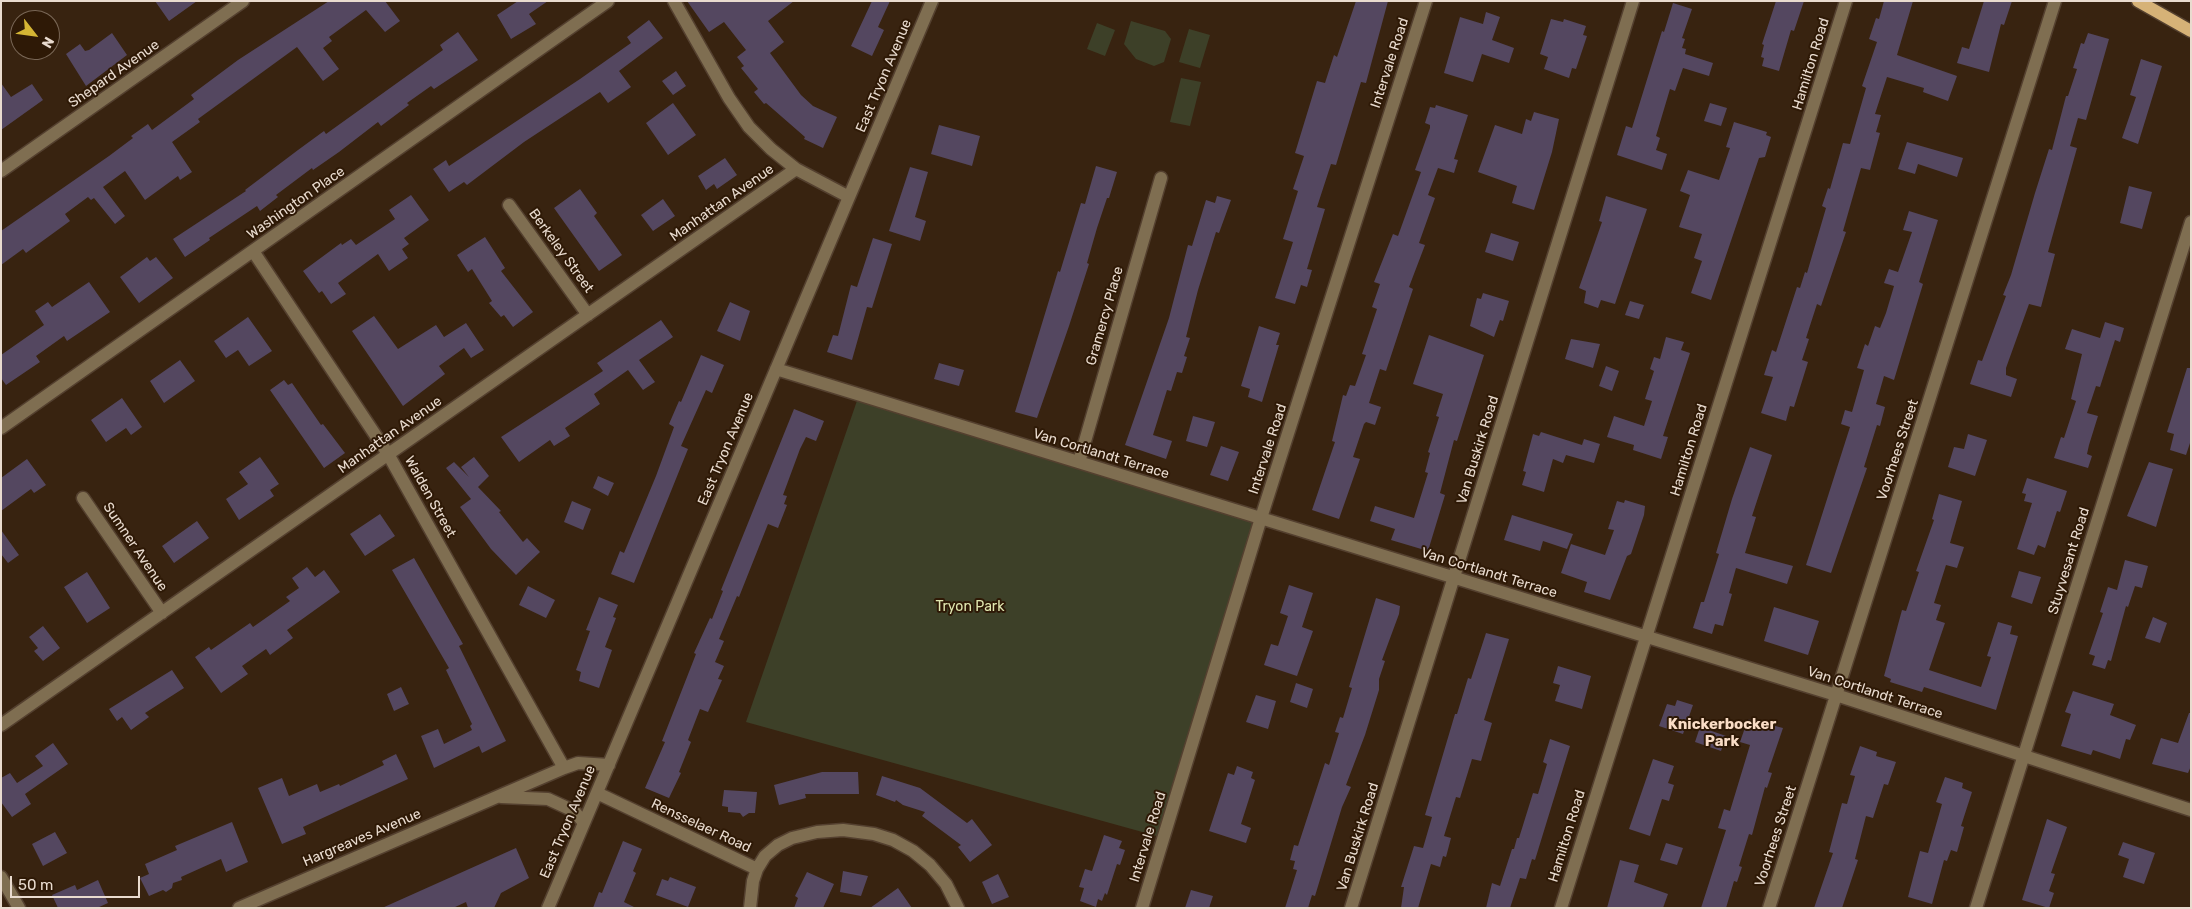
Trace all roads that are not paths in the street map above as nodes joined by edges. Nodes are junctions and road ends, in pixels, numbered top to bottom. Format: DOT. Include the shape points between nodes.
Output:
graph roads {
  1 [pos="244,1"];
  2 [pos="608,1"];
  3 [pos="674,1"];
  4 [pos="932,1"];
  5 [pos="1426,1"];
  6 [pos="1633,1"];
  7 [pos="1846,1"];
  8 [pos="2055,1"];
  9 [pos="2138,1"];
  10 [pos="2191,31"];
  11 [pos="796,169"];
  12 [pos="1,171"];
  13 [pos="1161,178"];
  14 [pos="848,197"];
  15 [pos="509,206"];
  16 [pos="2191,222"];
  17 [pos="253,251"];
  18 [pos="588,315"];
  19 [pos="776,369"];
  20 [pos="1,428"];
  21 [pos="388,454"];
  22 [pos="1079,462"];
  23 [pos="83,498"];
  24 [pos="1261,518"];
  25 [pos="1454,578"];
  26 [pos="162,613"];
  27 [pos="1646,637"];
  28 [pos="1836,695"];
  29 [pos="1,725"];
  30 [pos="2024,756"];
  31 [pos="609,765"];
  32 [pos="564,768"];
  33 [pos="597,793"];
  34 [pos="496,796"];
  35 [pos="2191,810"];
  36 [pos="584,823"];
  37 [pos="757,869"];
  38 [pos="1,877"];
  39 [pos="19,908"];
  40 [pos="240,908"];
  41 [pos="548,908"];
  42 [pos="750,908"];
  43 [pos="958,908"];
  44 [pos="1142,908"];
  45 [pos="1351,908"];
  46 [pos="1561,908"];
  47 [pos="1769,908"];
  48 [pos="1976,908"];
  1 -- 12 [label="street, Shepard Avenue"];
  2 -- 17 [label="street, Washington Place"];
  3 -- 11 [label="street" via="728,98 771,149"];
  4 -- 14 [label="street, East Tryon Avenue"];
  5 -- 24 [label="street, Intervale Road"];
  6 -- 25 [label="street, Van Buskirk Road"];
  7 -- 27 [label="street, Hamilton Road"];
  8 -- 28 [label="street, Voorhees Street"];
  9 -- 10 [label="main road"];
  11 -- 14 [label="street"];
  11 -- 18 [label="street, Manhattan Avenue"];
  13 -- 22 [label="street, Gramercy Place"];
  14 -- 19 [label="street, East Tryon Avenue"];
  15 -- 18 [label="street, Berkeley Street"];
  16 -- 30 [label="street, Stuyvesant Road"];
  17 -- 20 [label="street, Washington Place"];
  17 -- 21 [label="street, Walden Street"];
  18 -- 21 [label="street, Manhattan Avenue"];
  19 -- 22 [label="street, Van Cortlandt Terrace"];
  19 -- 31 [label="street, East Tryon Avenue"];
  21 -- 26 [label="street, Manhattan Avenue"];
  21 -- 32 [label="street, Walden Street"];
  22 -- 24 [label="street, Van Cortlandt Terrace"];
  23 -- 26 [label="street, Sumner Avenue"];
  24 -- 25 [label="street, Van Cortlandt Terrace"];
  24 -- 44 [label="street, Intervale Road"];
  25 -- 27 [label="street, Van Cortlandt Terrace"];
  25 -- 45 [label="street, Van Buskirk Road"];
  26 -- 29 [label="street, Manhattan Avenue"];
  27 -- 28 [label="street, Van Cortlandt Terrace"];
  27 -- 46 [label="street, Hamilton Road"];
  28 -- 30 [label="street, Van Cortlandt Terrace"];
  28 -- 47 [label="street, Voorhees Street"];
  30 -- 35 [label="street, Van Cortlandt Terrace"];
  30 -- 48 [label="street, Stuyvesant Road"];
  31 -- 32 [label="street, Hargreaves Avenue" via="578,763"];
  31 -- 33 [label="street, East Tryon Avenue"];
  32 -- 34 [label="street, Hargreaves Avenue"];
  33 -- 36 [label="street, East Tryon Avenue"];
  33 -- 37 [label="street, Rensselaer Road"];
  34 -- 36 [label="street, Hargreaves Avenue" via="548,799 574,811"];
  34 -- 40 [label="street, Hargreaves Avenue"];
  36 -- 41 [label="street, East Tryon Avenue"];
  37 -- 42 [label="street, Rensselaer Road"];
  37 -- 43 [label="street" via="765,856 792,838 843,830 874,834 913,851 930,865 946,884"];
  38 -- 39 [label="street"];
}
